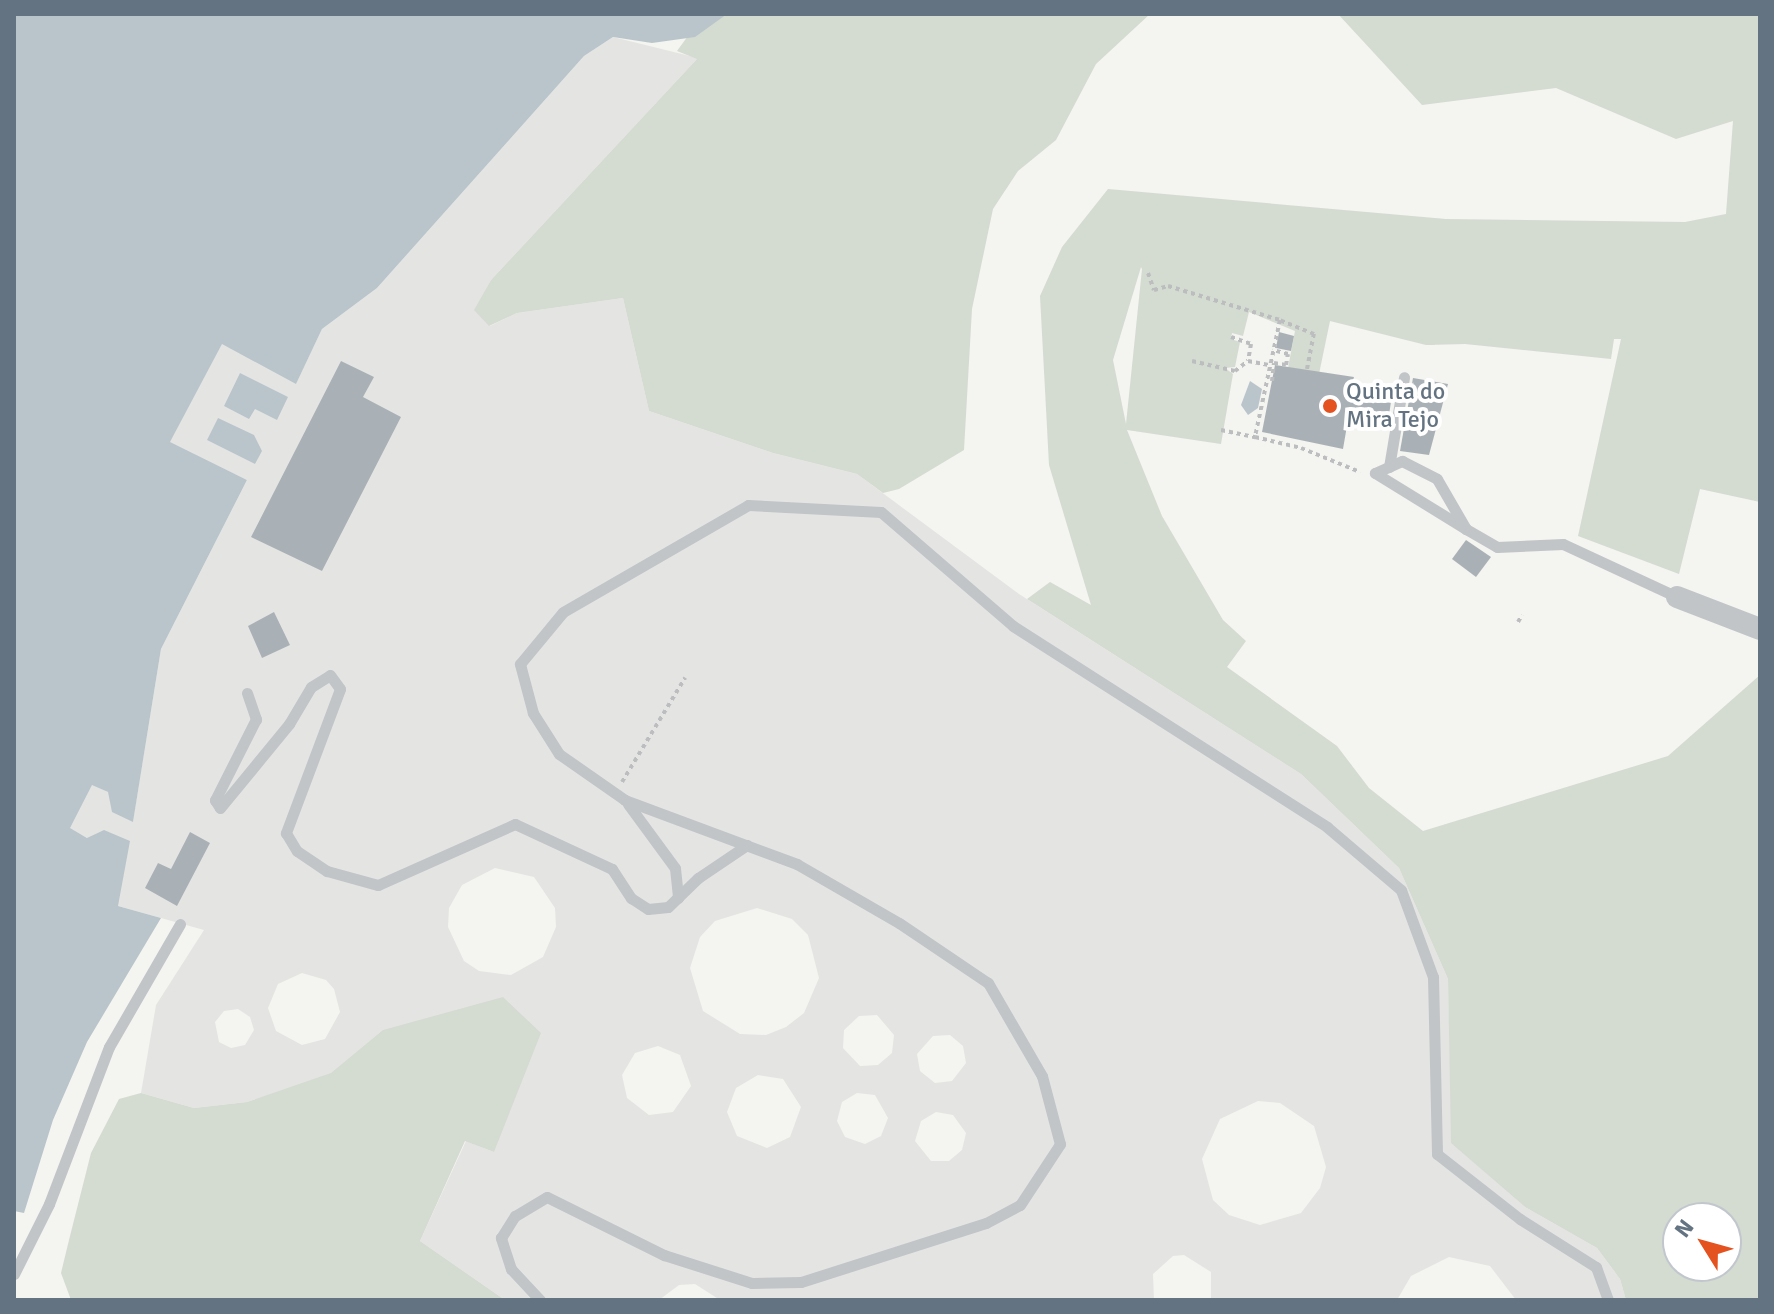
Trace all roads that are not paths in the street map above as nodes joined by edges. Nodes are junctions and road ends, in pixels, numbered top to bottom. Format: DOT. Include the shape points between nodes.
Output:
graph roads {
  1 [pos="1404,377"];
  2 [pos="1389,467"];
  3 [pos="1466,529"];
  4 [pos="1677,597"];
  5 [pos="1760,629"];
  6 [pos="247,693"];
  7 [pos="625,800"];
  8 [pos="747,845"];
  9 [pos="678,898"];
  10 [pos="180,924"];
  11 [pos="14,1274"];
  12 [pos="540,1300"];
  13 [pos="1608,1300"];
  1 -- 2 [label="lane"];
  2 -- 3 [label="lane" via="1402,461 1437,479"];
  2 -- 3 [label="lane" via="1375,473"];
  3 -- 4 [label="lane" via="1497,547 1563,544"];
  4 -- 5 [label="street"];
  6 -- 9 [label="lane" via="256,719 215,800 220,808 289,724 311,687 330,675 340,689 286,833 297,851 327,871 378,885 515,824 612,869 631,898 648,909 668,907"];
  7 -- 8 [label="lane"];
  7 -- 9 [label="lane" via="675,868"];
  7 -- 13 [label="lane" via="559,754 533,713 520,664 563,612 748,505 881,512 1013,626 1327,827 1401,890 1433,977 1437,1154 1520,1219 1596,1267"];
  8 -- 9 [label="lane"];
  8 -- 12 [label="lane" via="823,879 988,983 1042,1076 1060,1144 1020,1205 986,1223 801,1282 752,1283 664,1255 547,1197 515,1216 501,1238 511,1269"];
  10 -- 11 [label="lane" via="109,1047 40,1227"];
}
